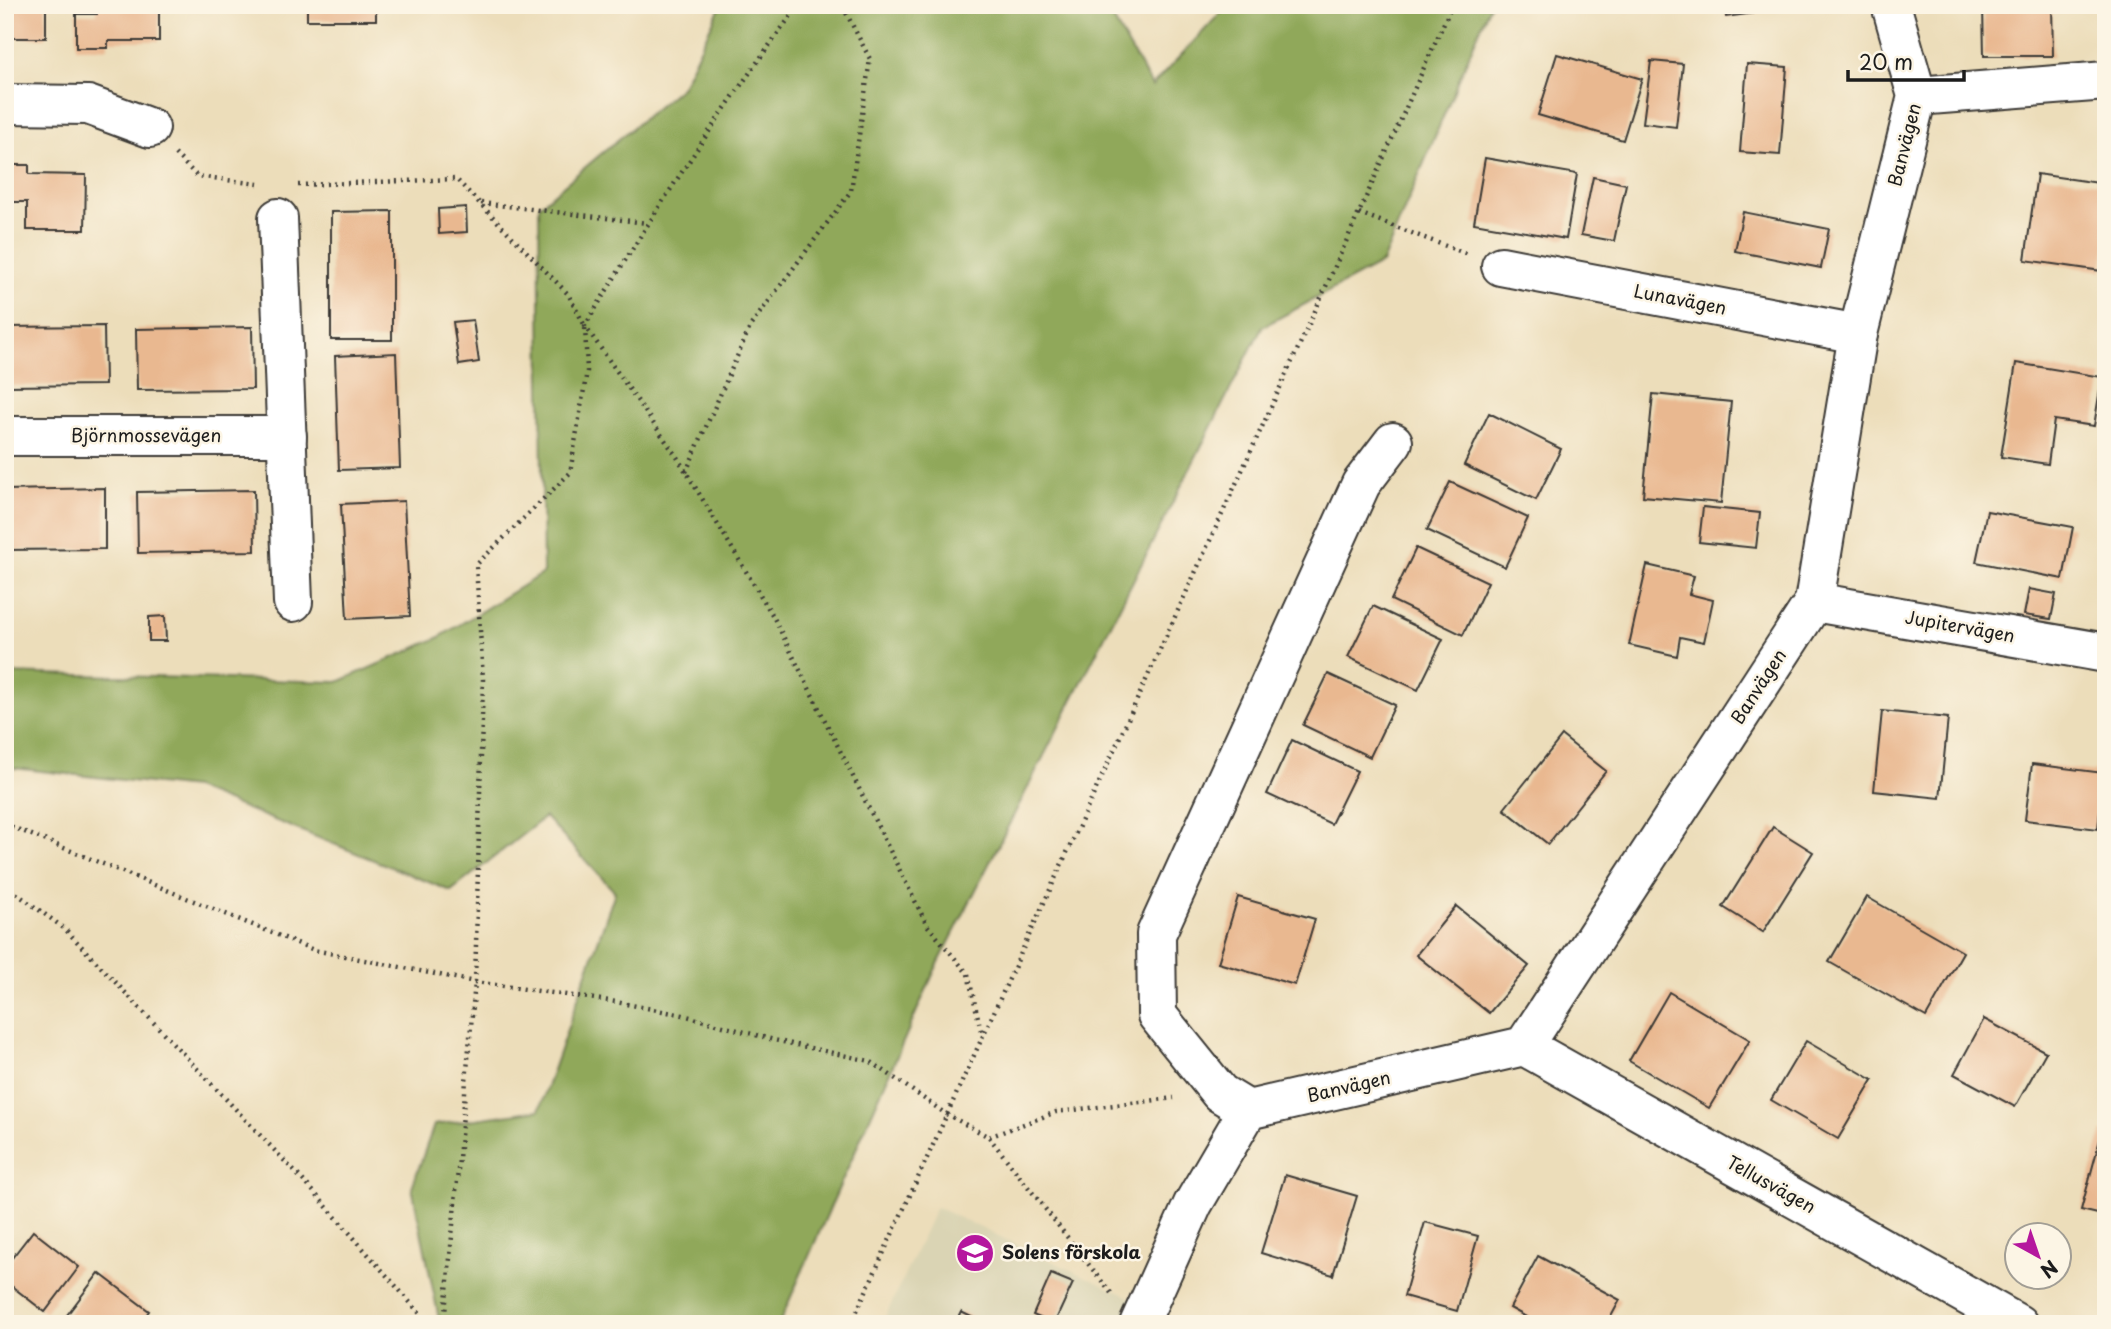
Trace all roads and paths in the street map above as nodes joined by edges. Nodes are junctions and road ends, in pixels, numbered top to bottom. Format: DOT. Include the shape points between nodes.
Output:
graph roads {
  1 [pos="799,5"];
  2 [pos="842,5"];
  3 [pos="1452,5"];
  4 [pos="1891,5"];
  5 [pos="2106,81"];
  6 [pos="1917,96"];
  7 [pos="5,104"];
  8 [pos="150,128"];
  9 [pos="261,184"];
  10 [pos="282,202"];
  11 [pos="479,203"];
  12 [pos="1359,213"];
  13 [pos="647,223"];
  14 [pos="1501,266"];
  15 [pos="586,326"];
  16 [pos="1858,334"];
  17 [pos="5,436"];
  18 [pos="287,436"];
  19 [pos="1393,442"];
  20 [pos="686,472"];
  21 [pos="293,602"];
  22 [pos="1814,602"];
  23 [pos="2106,653"];
  24 [pos="5,824"];
  25 [pos="5,885"];
  26 [pos="475,982"];
  27 [pos="982,1036"];
  28 [pos="1524,1046"];
  29 [pos="1234,1101"];
  30 [pos="946,1114"];
  31 [pos="989,1137"];
  32 [pos="1129,1313"];
  33 [pos="429,1324"];
  34 [pos="444,1324"];
  35 [pos="851,1324"];
  36 [pos="2018,1324"];
  1 -- 13 [label="path"];
  2 -- 20 [label="path" via="870,59 851,191 751,325"];
  3 -- 12 [label="path"];
  4 -- 6 [label="street, Banvägen"];
  5 -- 6 [label="street"];
  6 -- 16 [label="street, Banvägen"];
  7 -- 8 [label="street" via="88,105"];
  8 -- 9 [label="path" via="197,176"];
  10 -- 11 [label="path" via="456,179"];
  10 -- 18 [label="street"];
  11 -- 13 [label="path"];
  11 -- 15 [label="path" via="568,294"];
  12 -- 14 [label="path"];
  12 -- 27 [label="path"];
  13 -- 15 [label="path"];
  14 -- 16 [label="street, Lunavägen"];
  15 -- 20 [label="path"];
  15 -- 26 [label="path" via="587,371 570,473 477,565 483,679"];
  16 -- 22 [label="street, Banvägen"];
  17 -- 18 [label="street, Björnmossevägen"];
  18 -- 21 [label="street"];
  19 -- 29 [label="street" via="1361,484 1156,933 1157,1015"];
  20 -- 27 [label="path" via="773,616 927,925 968,974"];
  22 -- 23 [label="street, Jupitervägen"];
  22 -- 28 [label="street, Banvägen"];
  24 -- 26 [label="path" via="314,950"];
  25 -- 33 [label="path" via="65,929 313,1191"];
  26 -- 30 [label="path" via="683,1015 870,1061"];
  26 -- 34 [label="path"];
  27 -- 30 [label="path"];
  28 -- 29 [label="street, Banvägen"];
  28 -- 36 [label="street, Tellusvägen"];
  29 -- 31 [label="path" via="1056,1112"];
  29 -- 32 [label="street" via="1193,1205"];
  30 -- 31 [label="path"];
  30 -- 35 [label="path"];
  31 -- 32 [label="path"];
}
